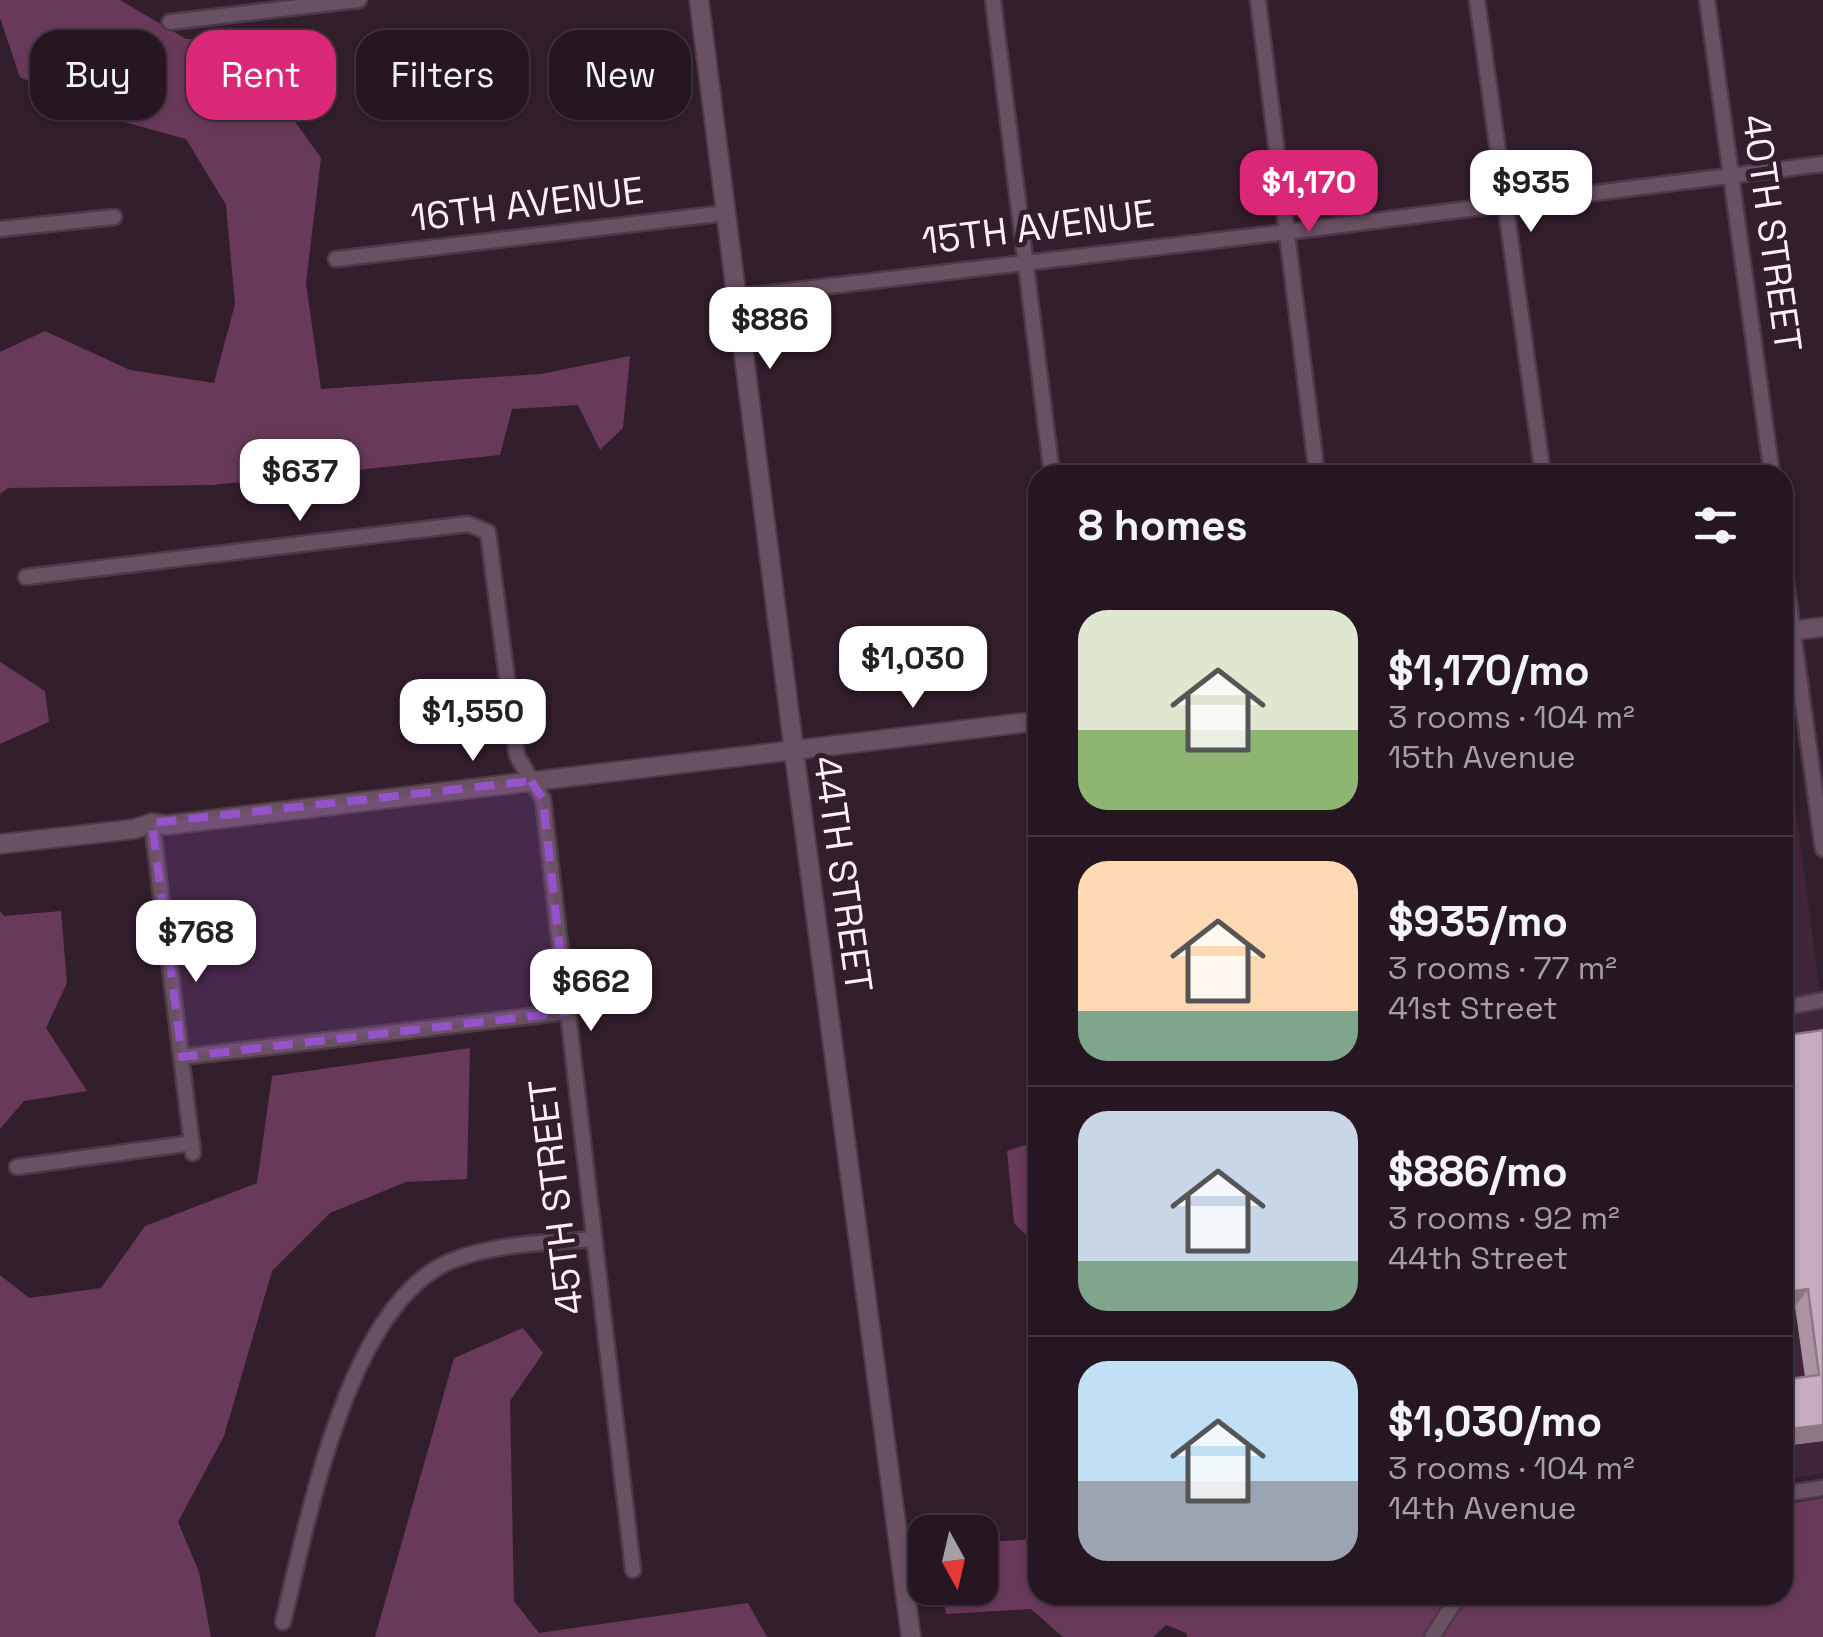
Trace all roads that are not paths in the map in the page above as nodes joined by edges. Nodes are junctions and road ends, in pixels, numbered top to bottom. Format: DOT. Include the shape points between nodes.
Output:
graph roads {
  1 [pos="360,0"];
  2 [pos="699,0"];
  3 [pos="993,0"];
  4 [pos="1258,0"];
  5 [pos="1477,0"];
  6 [pos="1707,0"];
  7 [pos="170,22"];
  8 [pos="1823,164"];
  9 [pos="1731,175"];
  10 [pos="1504,202"];
  11 [pos="726,212"];
  12 [pos="114,217"];
  13 [pos="0,230"];
  14 [pos="1287,232"];
  15 [pos="336,260"];
  16 [pos="1025,262"];
  17 [pos="737,296"];
  18 [pos="1051,465"];
  19 [pos="1316,465"];
  20 [pos="1542,465"];
  21 [pos="1771,465"];
  22 [pos="26,578"];
  23 [pos="1823,627"];
  24 [pos="1793,631"];
  25 [pos="1793,663"];
  26 [pos="1028,722"];
  27 [pos="794,751"];
  28 [pos="531,781"];
  29 [pos="152,823"];
  30 [pos="0,844"];
  31 [pos="1823,849"];
  32 [pos="1823,1000"];
  33 [pos="1793,1006"];
  34 [pos="567,1012"];
  35 [pos="182,1057"];
  36 [pos="18,1166"];
  37 [pos="594,1239"];
  38 [pos="1823,1488"];
  39 [pos="1793,1492"];
  40 [pos="633,1570"];
  41 [pos="1453,1605"];
  42 [pos="283,1622"];
  43 [pos="912,1637"];
  44 [pos="1432,1637"];
  1 -- 7 [label="street"];
  2 -- 11 [label="street, 44TH STREET"];
  3 -- 16 [label="street"];
  4 -- 14 [label="street"];
  5 -- 10 [label="street"];
  6 -- 9 [label="street, 40TH STREET"];
  8 -- 9 [label="street, 15TH AVENUE"];
  9 -- 10 [label="street, 15TH AVENUE"];
  9 -- 21 [label="street, 40TH STREET"];
  10 -- 14 [label="street, 15TH AVENUE"];
  10 -- 20 [label="street"];
  11 -- 15 [label="street, 16TH AVENUE"];
  11 -- 17 [label="street, 44TH STREET"];
  12 -- 13 [label="street"];
  14 -- 16 [label="street, 15TH AVENUE"];
  14 -- 19 [label="street"];
  16 -- 17 [label="street, 15TH AVENUE"];
  16 -- 18 [label="street"];
  17 -- 27 [label="street, 44TH STREET"];
  22 -- 28 [label="street, 45TH STREET" via="468,524 483,528 490,538 516,756"];
  23 -- 24 [label="street"];
  25 -- 31 [label="street"];
  26 -- 27 [label="street"];
  27 -- 28 [label="street"];
  27 -- 43 [label="street, 44TH STREET"];
  28 -- 29 [label="street"];
  28 -- 34 [label="street, 45TH STREET" via="544,799"];
  29 -- 30 [label="street"];
  29 -- 35 [label="street"];
  32 -- 33 [label="street"];
  34 -- 35 [label="street"];
  34 -- 37 [label="street, 45TH STREET"];
  35 -- 36 [label="street" via="193,1148"];
  37 -- 40 [label="street, 45TH STREET"];
  37 -- 42 [label="street" via="474,1253 428,1273 396,1303 335,1423"];
  38 -- 39 [label="street"];
  41 -- 44 [label="street"];
}
